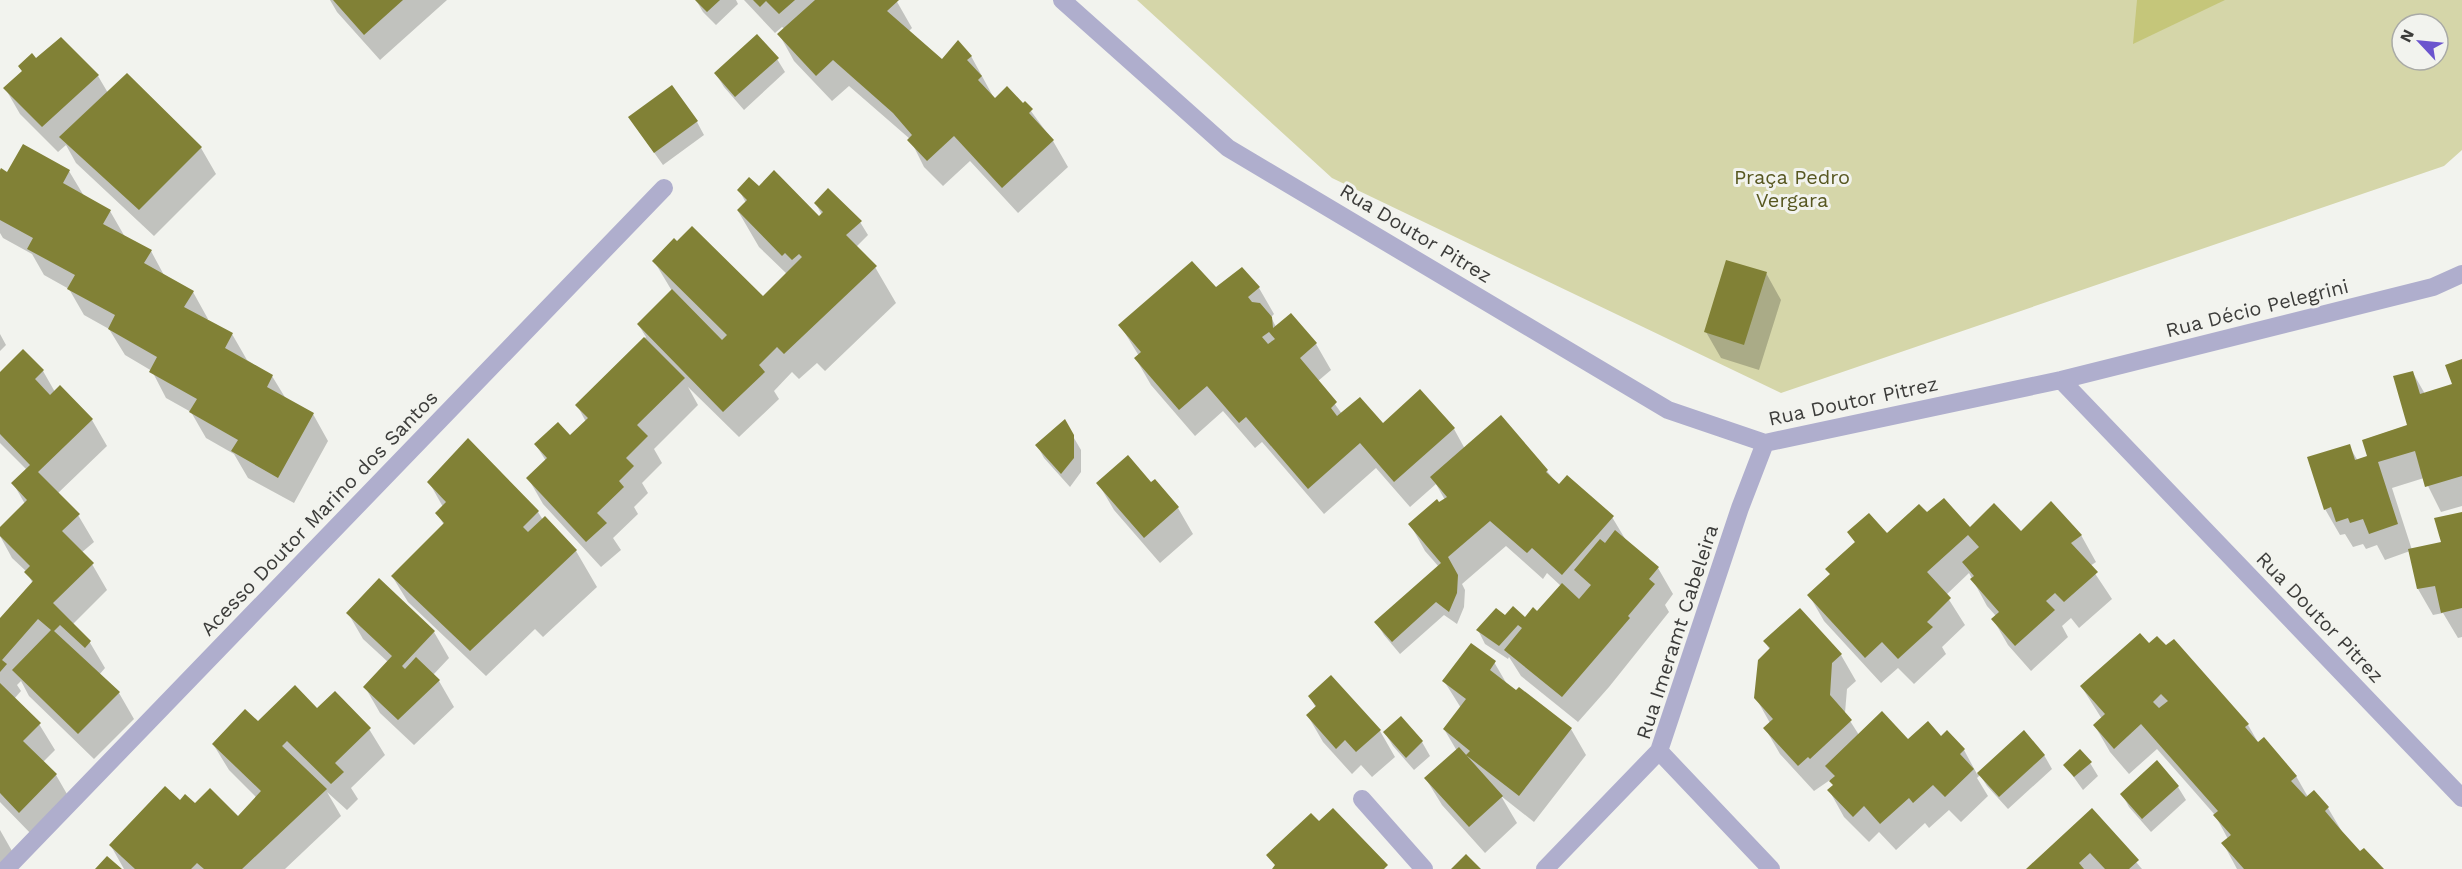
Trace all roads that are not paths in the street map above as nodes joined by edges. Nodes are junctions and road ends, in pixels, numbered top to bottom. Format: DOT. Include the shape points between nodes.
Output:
graph roads {
  1 [pos="1062,0"];
  2 [pos="664,188"];
  3 [pos="2462,274"];
  4 [pos="2061,380"];
  5 [pos="1765,443"];
  6 [pos="1659,751"];
  7 [pos="2462,798"];
  8 [pos="1362,799"];
  9 [pos="6,869"];
  10 [pos="1424,869"];
  11 [pos="1545,869"];
  12 [pos="1771,869"];
  1 -- 5 [label="street, Rua Doutor Pitrez" via="1228,148 1668,410"];
  2 -- 9 [label="street, Acesso Doutor Marino dos Santos"];
  3 -- 4 [label="street, Rua Décio Pelegrini" via="2433,287"];
  4 -- 5 [label="street, Rua Doutor Pitrez"];
  4 -- 7 [label="street, Rua Doutor Pitrez"];
  5 -- 6 [label="street, Rua Imeramt Cabeleira"];
  6 -- 11 [label="street"];
  6 -- 12 [label="street, Rua Imeramt Cabeleira"];
  8 -- 10 [label="street"];
}
